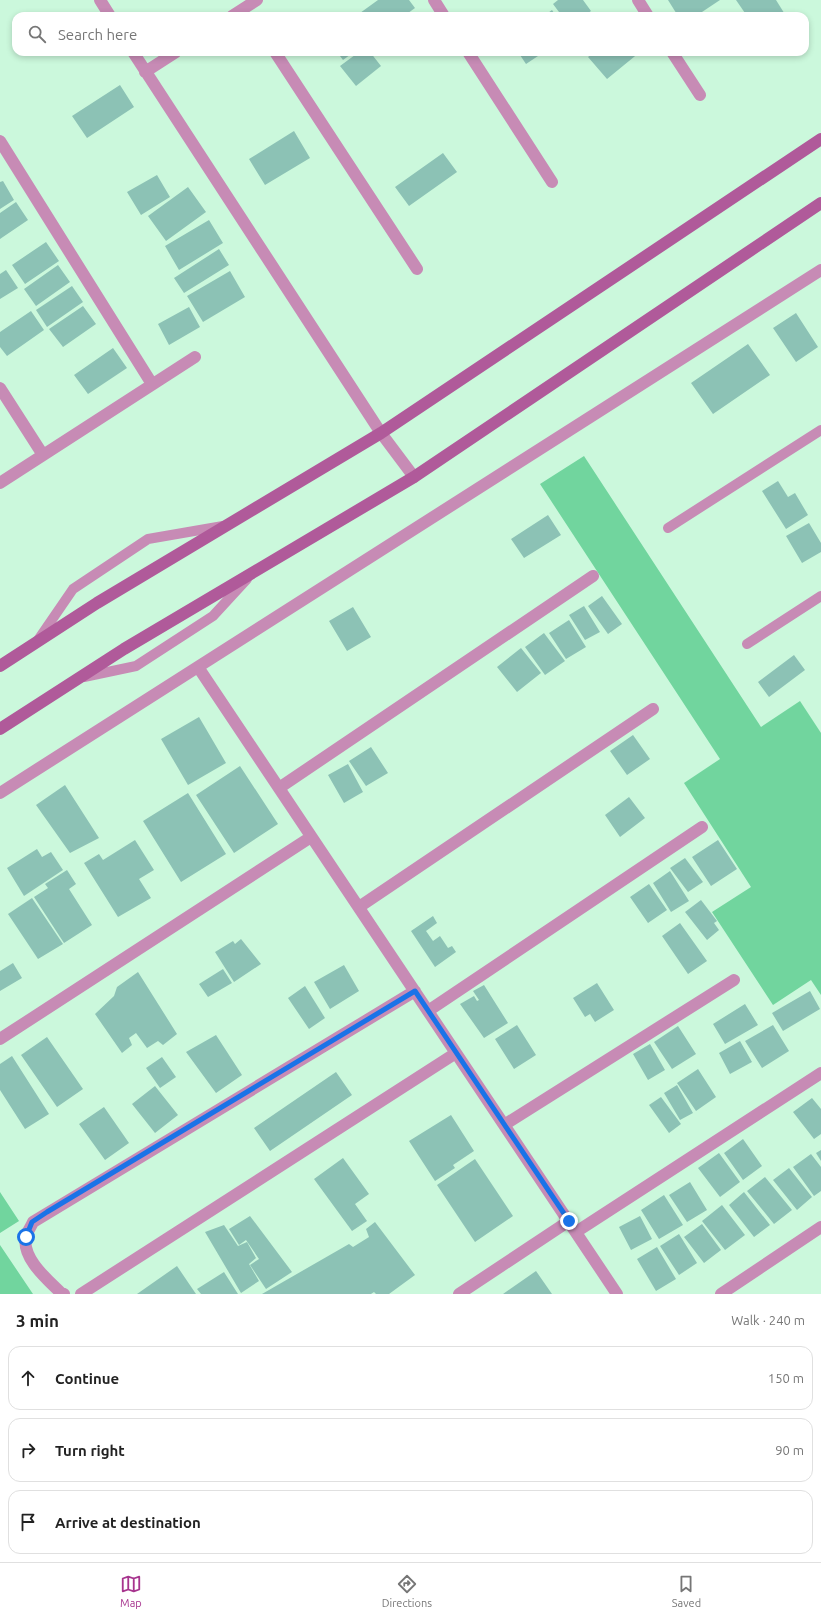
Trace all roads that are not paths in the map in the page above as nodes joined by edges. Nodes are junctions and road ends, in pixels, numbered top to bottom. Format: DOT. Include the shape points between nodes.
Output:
graph roads {
  1 [pos="100,0"];
  2 [pos="257,0"];
  3 [pos="434,0"];
  4 [pos="638,0"];
  5 [pos="108,12"];
  6 [pos="249,12"];
  7 [pos="442,12"];
  8 [pos="646,12"];
  9 [pos="135,56"];
  10 [pos="170,56"];
  11 [pos="278,56"];
  12 [pos="471,56"];
  13 [pos="675,56"];
  14 [pos="145,72"];
  15 [pos="700,95"];
  16 [pos="821,139"];
  17 [pos="0,141"];
  18 [pos="552,182"];
  19 [pos="821,203"];
  20 [pos="417,269"];
  21 [pos="821,270"];
  22 [pos="195,357"];
  23 [pos="152,384"];
  24 [pos="0,388"];
  25 [pos="821,430"];
  26 [pos="381,433"];
  27 [pos="43,455"];
  28 [pos="414,477"];
  29 [pos="0,483"];
  30 [pos="226,526"];
  31 [pos="668,528"];
  32 [pos="252,573"];
  33 [pos="593,576"];
  34 [pos="821,596"];
  35 [pos="35,643"];
  36 [pos="747,644"];
  37 [pos="0,666"];
  38 [pos="198,667"];
  39 [pos="80,678"];
  40 [pos="653,709"];
  41 [pos="0,729"];
  42 [pos="279,788"];
  43 [pos="0,793"];
  44 [pos="702,827"];
  45 [pos="311,836"];
  46 [pos="358,907"];
  47 [pos="734,980"];
  48 [pos="415,991"];
  49 [pos="428,1011"];
  50 [pos="0,1039"];
  51 [pos="456,1053"];
  52 [pos="821,1073"];
  53 [pos="504,1124"];
  54 [pos="569,1221"];
  55 [pos="821,1227"];
  56 [pos="576,1232"];
  57 [pos="64,1294"];
  58 [pos="81,1294"];
  59 [pos="459,1294"];
  60 [pos="617,1294"];
  61 [pos="720,1294"];
  1 -- 5 [label="street"];
  2 -- 6 [label="street"];
  3 -- 7 [label="street"];
  4 -- 8 [label="street"];
  9 -- 14 [label="street"];
  10 -- 14 [label="street"];
  11 -- 20 [label="street"];
  12 -- 18 [label="street"];
  13 -- 15 [label="street"];
  14 -- 26 [label="street"];
  16 -- 26 [label="street"];
  17 -- 23 [label="street"];
  19 -- 28 [label="street"];
  21 -- 38 [label="street"];
  22 -- 23 [label="street"];
  23 -- 27 [label="street"];
  24 -- 27 [label="street"];
  25 -- 31 [label="lane"];
  26 -- 28 [label="street"];
  26 -- 30 [label="street"];
  27 -- 29 [label="street"];
  28 -- 32 [label="street"];
  30 -- 35 [label="street"];
  30 -- 35 [label="lane" via="148,539 73,590"];
  32 -- 39 [label="street"];
  32 -- 39 [label="lane" via="213,616 136,666"];
  33 -- 42 [label="street"];
  34 -- 36 [label="lane"];
  35 -- 37 [label="street"];
  38 -- 42 [label="street"];
  38 -- 43 [label="street"];
  39 -- 41 [label="street"];
  40 -- 46 [label="street"];
  42 -- 45 [label="street"];
  44 -- 49 [label="street"];
  45 -- 46 [label="street"];
  45 -- 50 [label="street"];
  46 -- 48 [label="street"];
  47 -- 53 [label="street"];
  48 -- 49 [label="street"];
  48 -- 57 [label="street" via="32,1222 26,1237 29,1256 37,1269"];
  49 -- 51 [label="street"];
  51 -- 53 [label="street"];
  51 -- 58 [label="street"];
  52 -- 56 [label="street"];
  53 -- 54 [label="street"];
  54 -- 56 [label="street"];
  54 -- 59 [label="street"];
  55 -- 61 [label="street"];
  56 -- 60 [label="street"];
}
